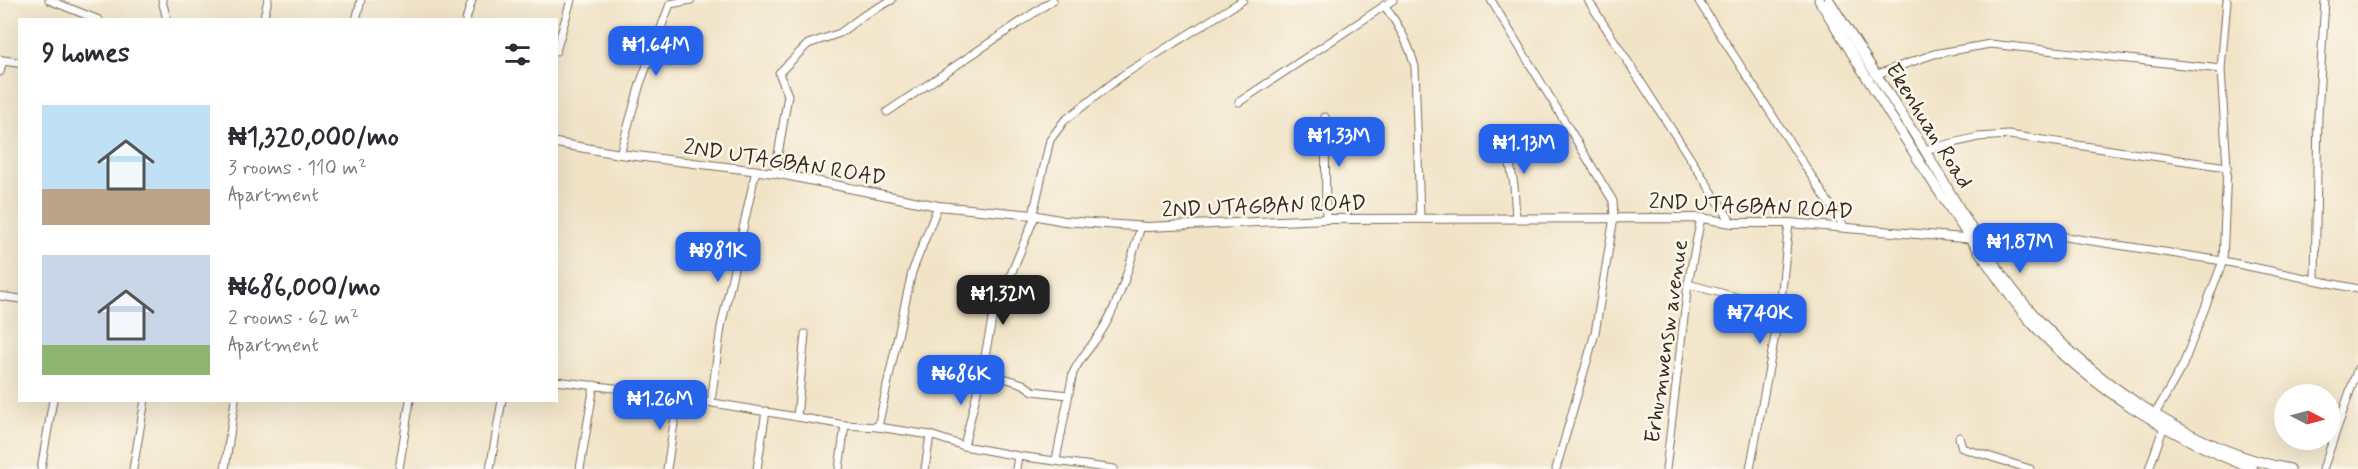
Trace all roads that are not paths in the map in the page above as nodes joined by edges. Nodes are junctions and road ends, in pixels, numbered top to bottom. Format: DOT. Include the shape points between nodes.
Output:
graph roads {
  1 [pos="49,0"];
  2 [pos="162,0"];
  3 [pos="268,0"];
  4 [pos="361,0"];
  5 [pos="472,0"];
  6 [pos="571,0"];
  7 [pos="691,0"];
  8 [pos="892,0"];
  9 [pos="1053,0"];
  10 [pos="1243,0"];
  11 [pos="1393,0"];
  12 [pos="1491,0"];
  13 [pos="1588,0"];
  14 [pos="1698,0"];
  15 [pos="1819,0"];
  16 [pos="1829,0"];
  17 [pos="2227,0"];
  18 [pos="2325,0"];
  19 [pos="669,2"];
  20 [pos="71,4"];
  21 [pos="1384,5"];
  22 [pos="96,18"];
  23 [pos="166,18"];
  24 [pos="264,18"];
  25 [pos="356,18"];
  26 [pos="467,18"];
  27 [pos="558,44"];
  28 [pos="1,60"];
  29 [pos="18,63"];
  30 [pos="2221,69"];
  31 [pos="0,72"];
  32 [pos="1875,75"];
  33 [pos="1239,102"];
  34 [pos="887,112"];
  35 [pos="1325,117"];
  36 [pos="1504,133"];
  37 [pos="558,142"];
  38 [pos="1924,150"];
  39 [pos="620,154"];
  40 [pos="2227,167"];
  41 [pos="756,170"];
  42 [pos="775,173"];
  43 [pos="938,206"];
  44 [pos="1034,215"];
  45 [pos="1614,216"];
  46 [pos="1420,218"];
  47 [pos="1701,218"];
  48 [pos="1326,219"];
  49 [pos="1516,219"];
  50 [pos="1732,223"];
  51 [pos="1789,223"];
  52 [pos="1141,226"];
  53 [pos="1845,228"];
  54 [pos="1975,239"];
  55 [pos="2223,261"];
  56 [pos="2315,280"];
  57 [pos="1688,284"];
  58 [pos="2358,289"];
  59 [pos="0,296"];
  60 [pos="18,299"];
  61 [pos="1780,309"];
  62 [pos="805,334"];
  63 [pos="2358,368"];
  64 [pos="982,371"];
  65 [pos="558,381"];
  66 [pos="594,385"];
  67 [pos="1068,395"];
  68 [pos="678,397"];
  69 [pos="53,402"];
  70 [pos="145,402"];
  71 [pos="235,402"];
  72 [pos="410,402"];
  73 [pos="502,402"];
  74 [pos="711,402"];
  75 [pos="766,411"];
  76 [pos="2155,414"];
  77 [pos="797,417"];
  78 [pos="845,425"];
  79 [pos="2164,426"];
  80 [pos="878,427"];
  81 [pos="930,435"];
  82 [pos="1959,437"];
  83 [pos="964,446"];
  84 [pos="1018,456"];
  85 [pos="1056,460"];
  86 [pos="1101,468"];
  87 [pos="41,469"];
  88 [pos="133,469"];
  89 [pos="225,469"];
  90 [pos="399,469"];
  91 [pos="490,469"];
  92 [pos="580,469"];
  93 [pos="668,469"];
  94 [pos="757,469"];
  95 [pos="839,469"];
  96 [pos="925,469"];
  97 [pos="1016,469"];
  98 [pos="1114,469"];
  99 [pos="1556,469"];
  100 [pos="1666,469"];
  101 [pos="1750,469"];
  102 [pos="2030,469"];
  103 [pos="2149,469"];
  104 [pos="2253,469"];
  105 [pos="2290,469"];
  106 [pos="2323,469"];
  1 -- 20 [label="street"];
  2 -- 23 [label="street"];
  3 -- 24 [label="street"];
  4 -- 25 [label="street"];
  5 -- 26 [label="street"];
  6 -- 27 [label="street"];
  7 -- 19 [label="street"];
  8 -- 42 [label="street" via="840,33 808,44 779,73 788,95"];
  9 -- 34 [label="street"];
  10 -- 44 [label="street" via="1123,75 1064,121 1050,140"];
  11 -- 21 [label="street"];
  12 -- 45 [label="street" via="1613,201"];
  13 -- 50 [label="street"];
  14 -- 53 [label="street"];
  15 -- 54 [label="main road, Ekenhuan Road" via="1917,159"];
  16 -- 32 [label="main road, Ekenhuan Road"];
  17 -- 30 [label="street"];
  18 -- 56 [label="street"];
  19 -- 39 [label="street"];
  20 -- 22 [label="street"];
  21 -- 33 [label="street"];
  21 -- 46 [label="street" via="1401,28 1415,68"];
  28 -- 29 [label="street"];
  28 -- 31 [label="street"];
  30 -- 32 [label="street" via="1990,44 1934,54"];
  30 -- 40 [label="street"];
  32 -- 38 [label="main road, Ekenhuan Road"];
  35 -- 48 [label="street"];
  36 -- 49 [label="street"];
  37 -- 39 [label="street, 2ND UTAGBAN ROAD"];
  38 -- 40 [label="street" via="1978,137 2009,135"];
  38 -- 54 [label="main road, Ekenhuan Road"];
  39 -- 41 [label="street, 2ND UTAGBAN ROAD"];
  40 -- 55 [label="street"];
  41 -- 42 [label="street, 2ND UTAGBAN ROAD"];
  41 -- 74 [label="street" via="721,327"];
  42 -- 43 [label="street, 2ND UTAGBAN ROAD"];
  43 -- 44 [label="street, 2ND UTAGBAN ROAD"];
  43 -- 80 [label="street" via="912,272"];
  44 -- 52 [label="street, 2ND UTAGBAN ROAD"];
  44 -- 64 [label="street" via="992,320"];
  45 -- 47 [label="street, 2ND UTAGBAN ROAD"];
  45 -- 49 [label="street, 2ND UTAGBAN ROAD"];
  45 -- 99 [label="street" via="1595,333"];
  46 -- 48 [label="street, 2ND UTAGBAN ROAD"];
  46 -- 49 [label="street, 2ND UTAGBAN ROAD"];
  47 -- 50 [label="street, 2ND UTAGBAN ROAD"];
  47 -- 57 [label="street, Erhumwensw avenue"];
  48 -- 52 [label="street, 2ND UTAGBAN ROAD"];
  50 -- 51 [label="street, 2ND UTAGBAN ROAD"];
  51 -- 53 [label="street, 2ND UTAGBAN ROAD"];
  51 -- 61 [label="street"];
  52 -- 67 [label="street" via="1120,293 1104,327 1079,361"];
  53 -- 54 [label="street, 2ND UTAGBAN ROAD"];
  54 -- 55 [label="street" via="2019,230"];
  54 -- 76 [label="main road, Ekenhuan Road" via="2036,317 2085,364"];
  54 -- 79 [label="main road, Ekenhuan Road" via="2031,322 2080,370"];
  55 -- 56 [label="street"];
  55 -- 76 [label="street" via="2183,364"];
  56 -- 58 [label="street"];
  57 -- 61 [label="street"];
  57 -- 100 [label="street, Erhumwensw avenue"];
  59 -- 60 [label="street"];
  61 -- 101 [label="street"];
  62 -- 77 [label="street"];
  63 -- 106 [label="street"];
  64 -- 67 [label="street" via="1034,391"];
  64 -- 83 [label="street"];
  65 -- 66 [label="street"];
  66 -- 68 [label="street"];
  66 -- 92 [label="street"];
  67 -- 85 [label="street"];
  68 -- 74 [label="street"];
  68 -- 93 [label="street"];
  69 -- 87 [label="street"];
  70 -- 88 [label="street"];
  71 -- 89 [label="street"];
  72 -- 90 [label="street"];
  73 -- 91 [label="street"];
  74 -- 75 [label="street"];
  75 -- 77 [label="street"];
  75 -- 94 [label="street"];
  76 -- 105 [label="main road, Ekenhuan Road" via="2213,446 2258,463"];
  77 -- 78 [label="street"];
  78 -- 80 [label="street"];
  78 -- 95 [label="street"];
  79 -- 103 [label="street"];
  79 -- 104 [label="main road, Ekenhuan Road" via="2209,452"];
  80 -- 81 [label="street"];
  81 -- 83 [label="street"];
  81 -- 96 [label="street"];
  82 -- 102 [label="street" via="1962,448"];
  83 -- 84 [label="street"];
  84 -- 85 [label="street"];
  84 -- 97 [label="street"];
  85 -- 86 [label="street"];
  86 -- 98 [label="street"];
}
